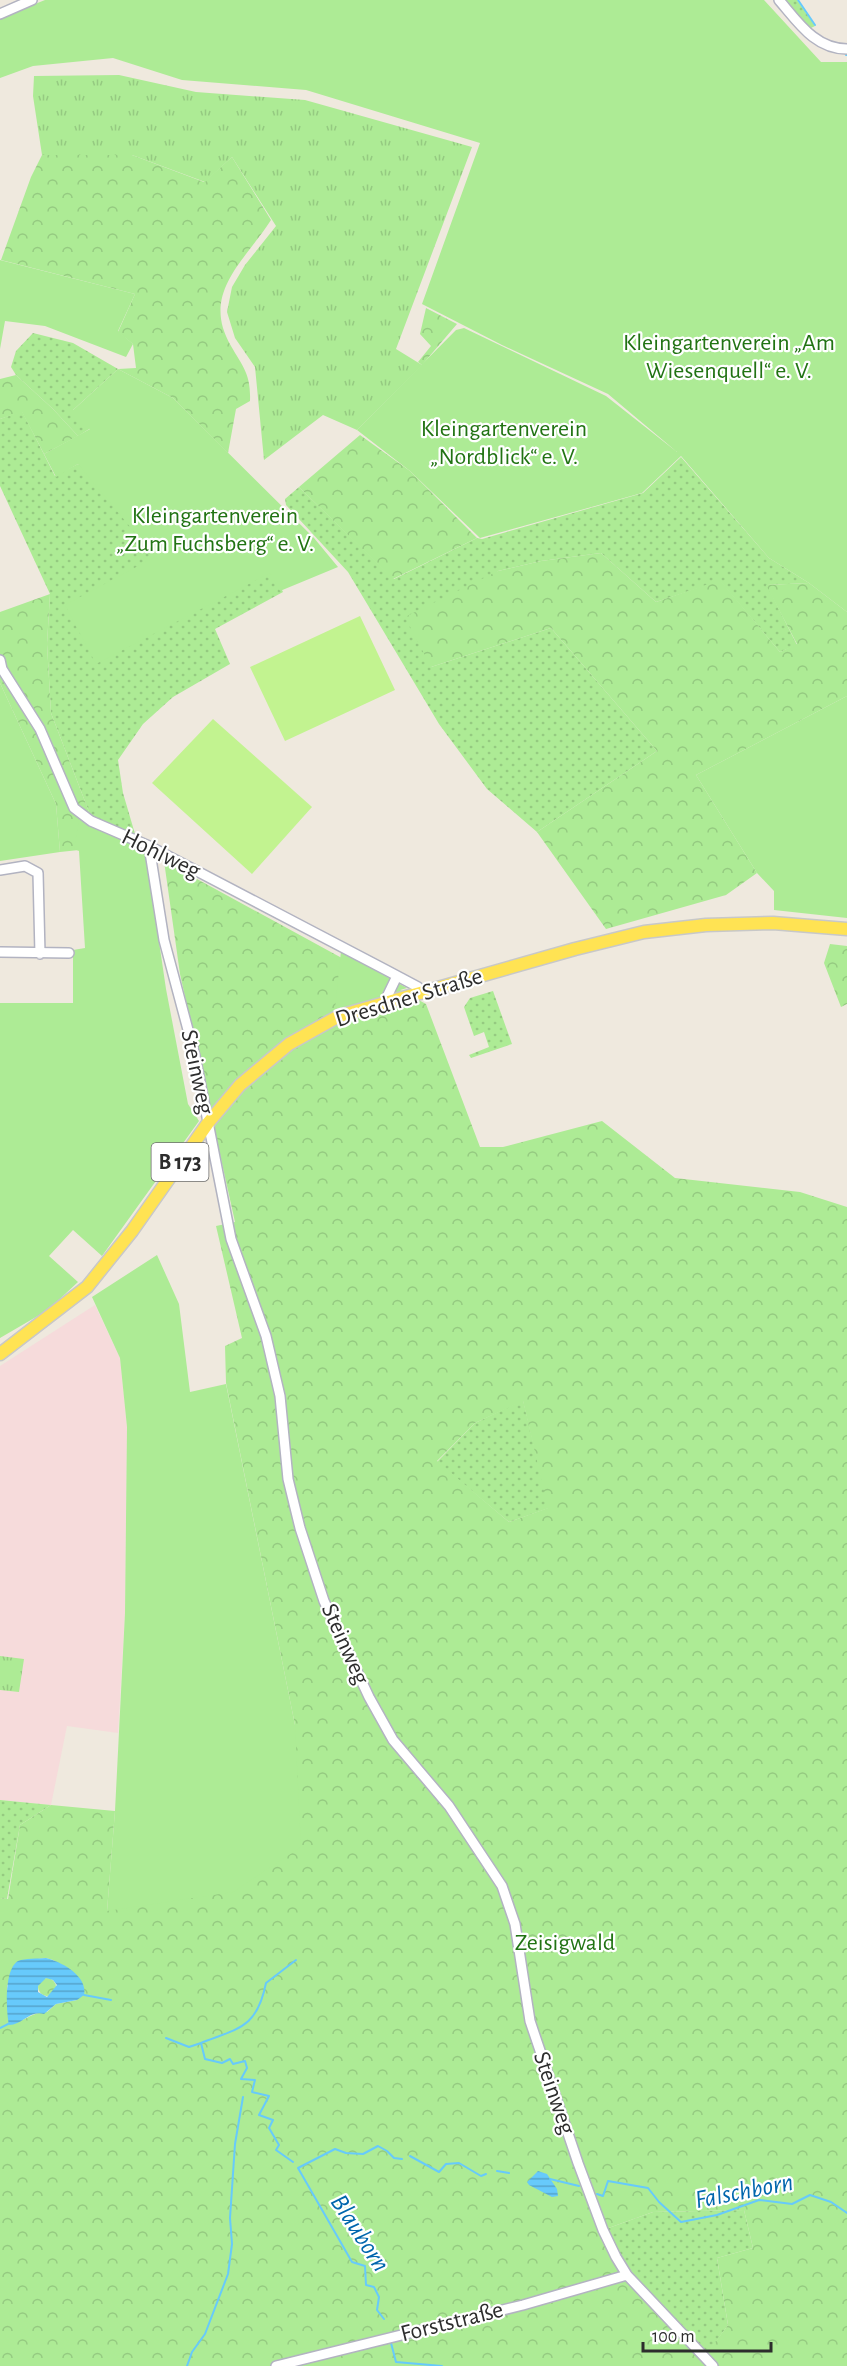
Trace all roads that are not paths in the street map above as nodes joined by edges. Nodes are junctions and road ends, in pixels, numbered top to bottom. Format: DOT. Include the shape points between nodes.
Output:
graph roads {
  1 [pos="32,0"];
  2 [pos="779,0"];
  3 [pos="0,14"];
  4 [pos="847,49"];
  5 [pos="0,660"];
  6 [pos="149,846"];
  7 [pos="0,870"];
  8 [pos="847,929"];
  9 [pos="0,952"];
  10 [pos="69,953"];
  11 [pos="40,954"];
  12 [pos="397,976"];
  13 [pos="420,993"];
  14 [pos="384,1003"];
  15 [pos="208,1123"];
  16 [pos="0,1354"];
  17 [pos="627,2275"];
  18 [pos="276,2366"];
  19 [pos="713,2366"];
  1 -- 3 [label="street"];
  2 -- 4 [label="street" via="810,36 830,48"];
  5 -- 6 [label="street, Hohlweg" via="40,729 74,808 91,821"];
  6 -- 12 [label="street, Hohlweg"];
  6 -- 15 [label="street, Steinweg" via="166,949 193,1046"];
  7 -- 11 [label="street" via="25,866 38,873"];
  8 -- 13 [label="main road, Dresdner Straße / B 173" via="773,923 644,932"];
  9 -- 11 [label="street"];
  10 -- 11 [label="street"];
  12 -- 13 [label="street, Hohlweg" via="418,987"];
  12 -- 14 [label="street"];
  13 -- 14 [label="main road, Dresdner Straße / B 173"];
  14 -- 15 [label="main road, Dresdner Straße / B 173" via="339,1016 289,1044 240,1085"];
  15 -- 16 [label="main road, Dresdner Straße / B 173" via="133,1230 87,1287"];
  15 -- 17 [label="street, Steinweg" via="231,1239 266,1336 280,1396 288,1479 324,1601 393,1740 449,1806 502,1886 515,1924 530,2021 603,2230"];
  17 -- 18 [label="street, Forststraße"];
  17 -- 19 [label="street, Steinweg"];
}
